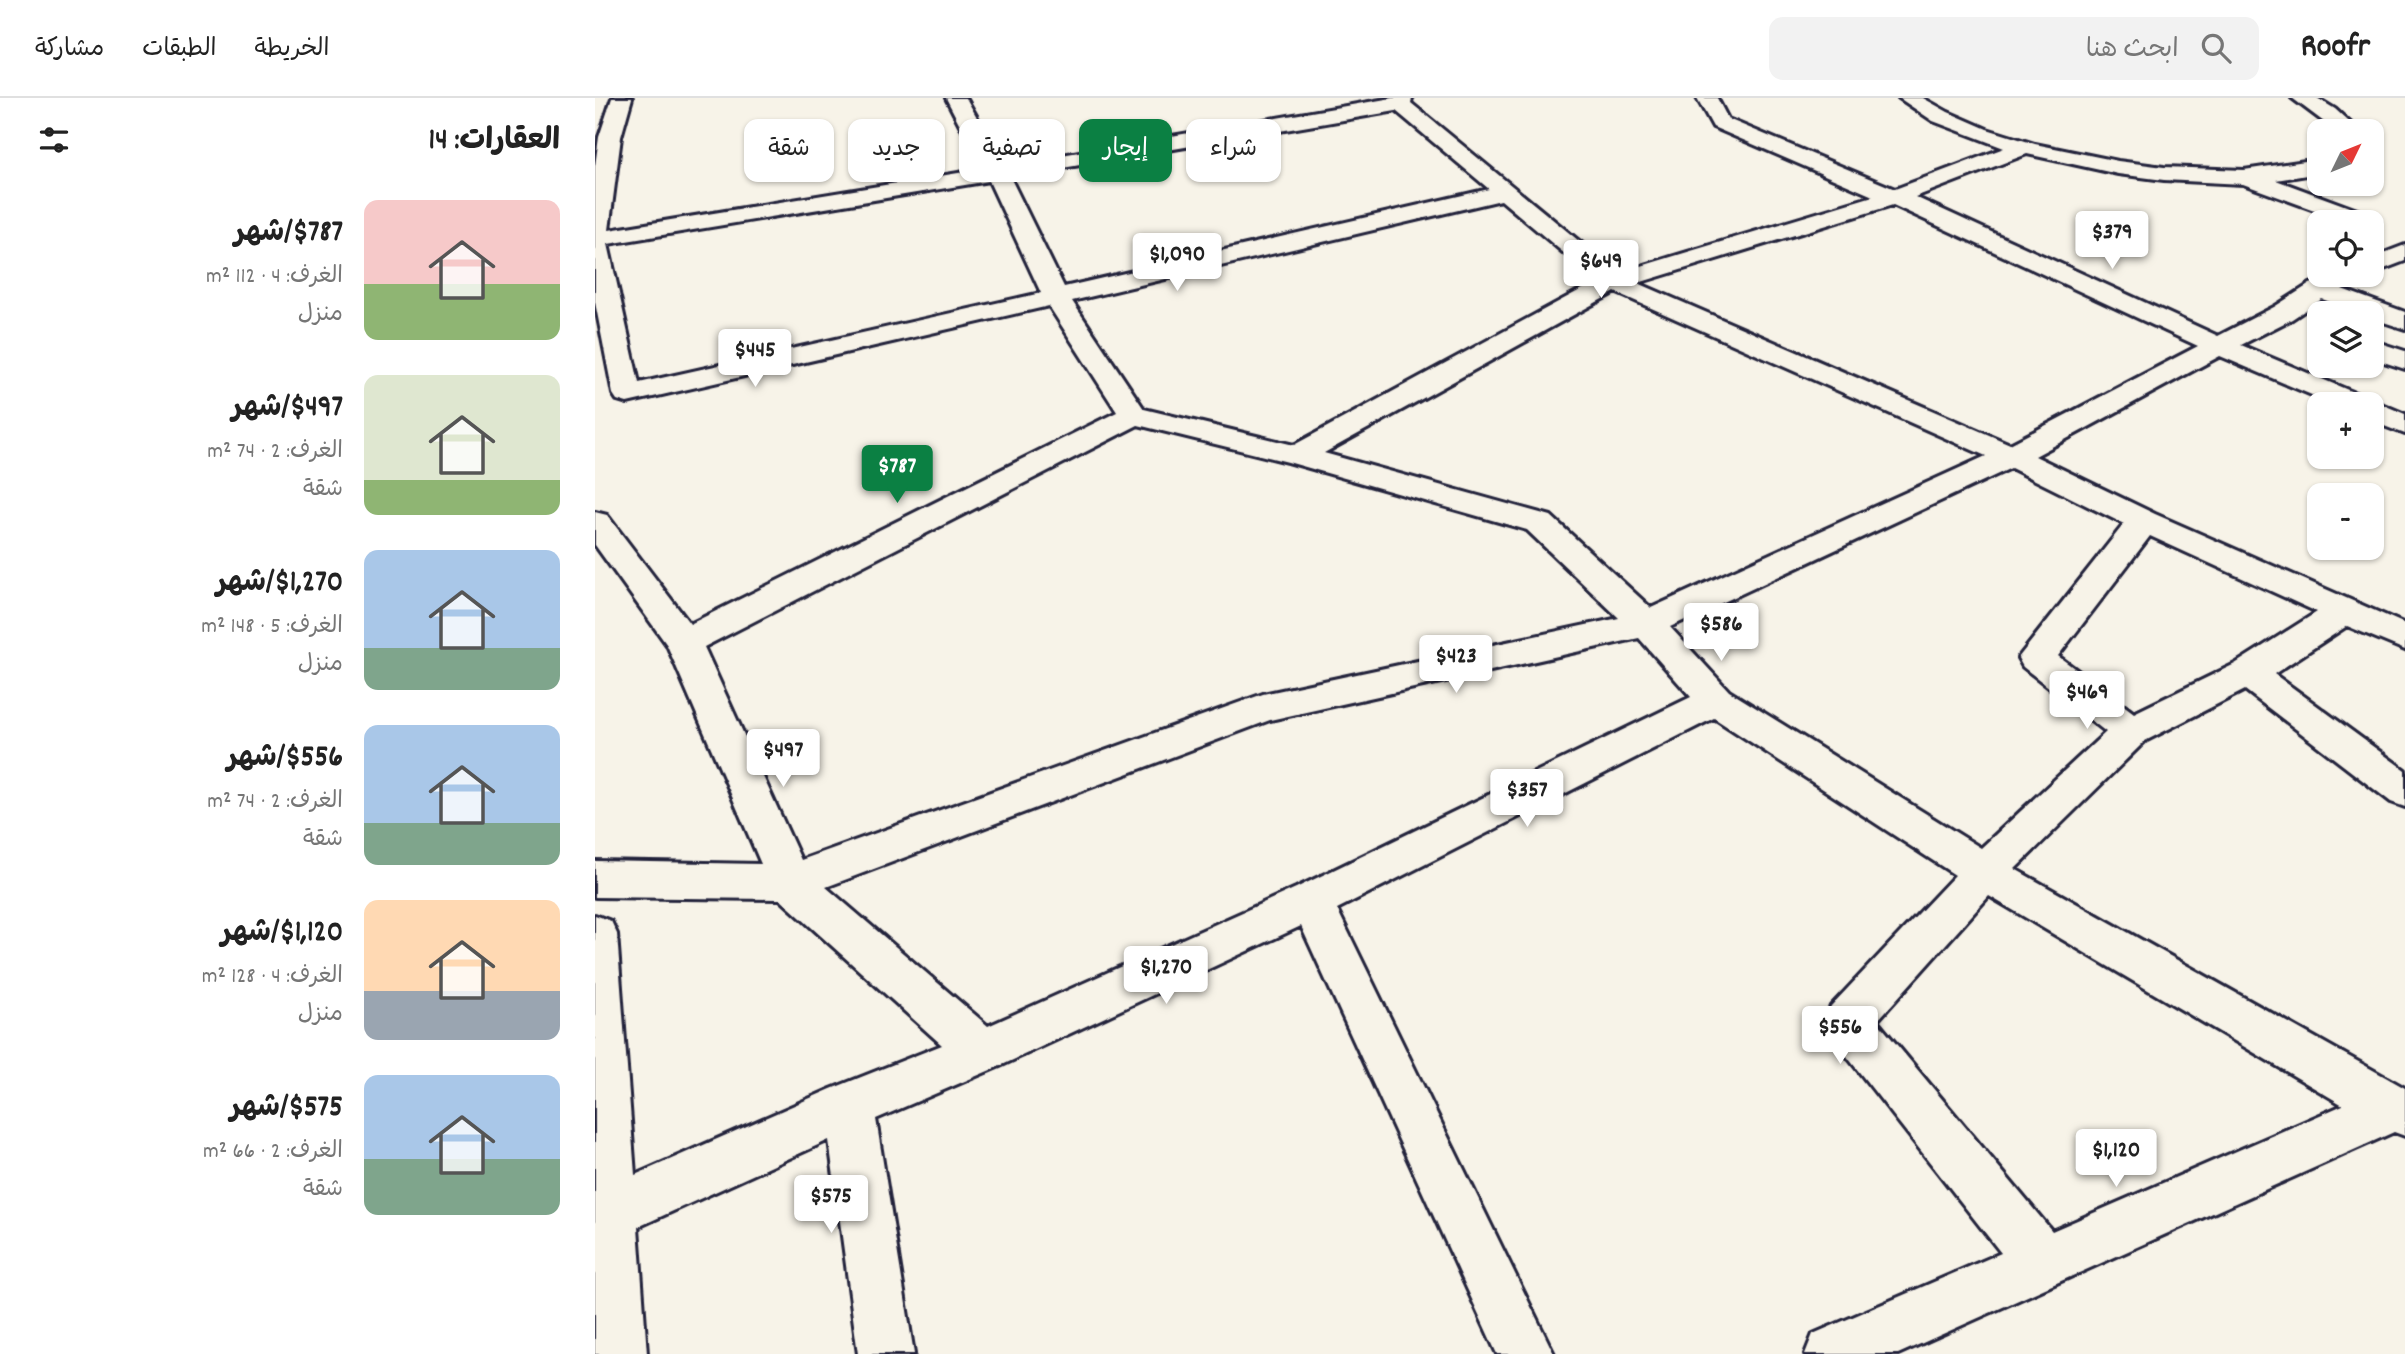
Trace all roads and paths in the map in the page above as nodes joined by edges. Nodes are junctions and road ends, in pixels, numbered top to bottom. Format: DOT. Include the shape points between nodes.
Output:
graph roads {
  1 [pos="622,98"];
  2 [pos="956,98"];
  3 [pos="1706,98"];
  4 [pos="1909,98"];
  5 [pos="2302,98"];
  6 [pos="1401,101"];
  7 [pos="967,119"];
  8 [pos="2335,119"];
  9 [pos="2027,147"];
  10 [pos="1065,161"];
  11 [pos="2307,168"];
  12 [pos="2245,177"];
  13 [pos="959,179"];
  14 [pos="1001,182"];
  15 [pos="1506,192"];
  16 [pos="1895,197"];
  17 [pos="2335,210"];
  18 [pos="2384,228"];
  19 [pos="2405,236"];
  20 [pos="596,239"];
  21 [pos="2405,252"];
  22 [pos="2384,261"];
  23 [pos="1614,282"];
  24 [pos="2324,287"];
  25 [pos="2319,289"];
  26 [pos="1056,297"];
  27 [pos="2405,321"];
  28 [pos="2219,346"];
  29 [pos="2384,353"];
  30 [pos="2405,361"];
  31 [pos="2328,392"];
  32 [pos="1134,415"];
  33 [pos="2384,416"];
  34 [pos="2405,425"];
  35 [pos="1298,454"];
  36 [pos="2011,456"];
  37 [pos="2144,521"];
  38 [pos="595,522"];
  39 [pos="2344,612"];
  40 [pos="1647,624"];
  41 [pos="2405,638"];
  42 [pos="684,642"];
  43 [pos="2248,673"];
  44 [pos="1716,701"];
  45 [pos="2131,731"];
  46 [pos="2405,791"];
  47 [pos="1983,872"];
  48 [pos="595,879"];
  49 [pos="790,882"];
  50 [pos="1311,901"];
  51 [pos="595,934"];
  52 [pos="983,1051"];
  53 [pos="849,1106"];
  54 [pos="2399,1110"];
  55 [pos="604,1215"];
  56 [pos="2043,1262"];
  57 [pos="619,1354"];
  58 [pos="886,1354"];
  59 [pos="1526,1354"];
  60 [pos="1833,1354"];
  1 -- 20 [label="street" via="610,137"];
  2 -- 7 [label="street"];
  3 -- 16 [label="street" via="1720,123"];
  4 -- 9 [label="street" via="1961,128"];
  5 -- 8 [label="street"];
  6 -- 10 [label="street"];
  6 -- 15 [label="street"];
  9 -- 12 [label="street" via="2183,176"];
  9 -- 16 [label="street"];
  11 -- 12 [label="street"];
  12 -- 17 [label="street"];
  13 -- 20 [label="street"];
  14 -- 26 [label="street"];
  15 -- 23 [label="street"];
  15 -- 26 [label="street"];
  16 -- 23 [label="street"];
  16 -- 28 [label="street"];
  18 -- 19 [label="street"];
  20 -- 26 [label="street" via="616,395"];
  21 -- 22 [label="street"];
  23 -- 35 [label="street"];
  23 -- 36 [label="street"];
  24 -- 25 [label="street"];
  25 -- 27 [label="street"];
  25 -- 28 [label="street" via="2295,318"];
  26 -- 32 [label="street"];
  28 -- 31 [label="street"];
  28 -- 36 [label="street"];
  29 -- 30 [label="street"];
  32 -- 35 [label="street"];
  32 -- 42 [label="street"];
  33 -- 34 [label="street"];
  35 -- 40 [label="street" via="1539,523"];
  36 -- 37 [label="street"];
  36 -- 40 [label="street"];
  37 -- 39 [label="street"];
  37 -- 45 [label="street" via="2036,658"];
  38 -- 42 [label="street"];
  39 -- 41 [label="street"];
  39 -- 43 [label="street"];
  40 -- 44 [label="street"];
  40 -- 49 [label="street" via="1263,708"];
  42 -- 49 [label="street"];
  43 -- 45 [label="street"];
  43 -- 46 [label="street"];
  44 -- 47 [label="street"];
  44 -- 50 [label="street"];
  45 -- 47 [label="street"];
  47 -- 54 [label="street"];
  47 -- 56 [label="street" via="1848,1021"];
  48 -- 49 [label="street"];
  49 -- 52 [label="street"];
  50 -- 52 [label="street"];
  50 -- 59 [label="street"];
  51 -- 55 [label="street"];
  52 -- 53 [label="street"];
  53 -- 55 [label="street"];
  53 -- 58 [label="street"];
  54 -- 56 [label="street"];
  55 -- 57 [label="street"];
  56 -- 60 [label="street"];
}
